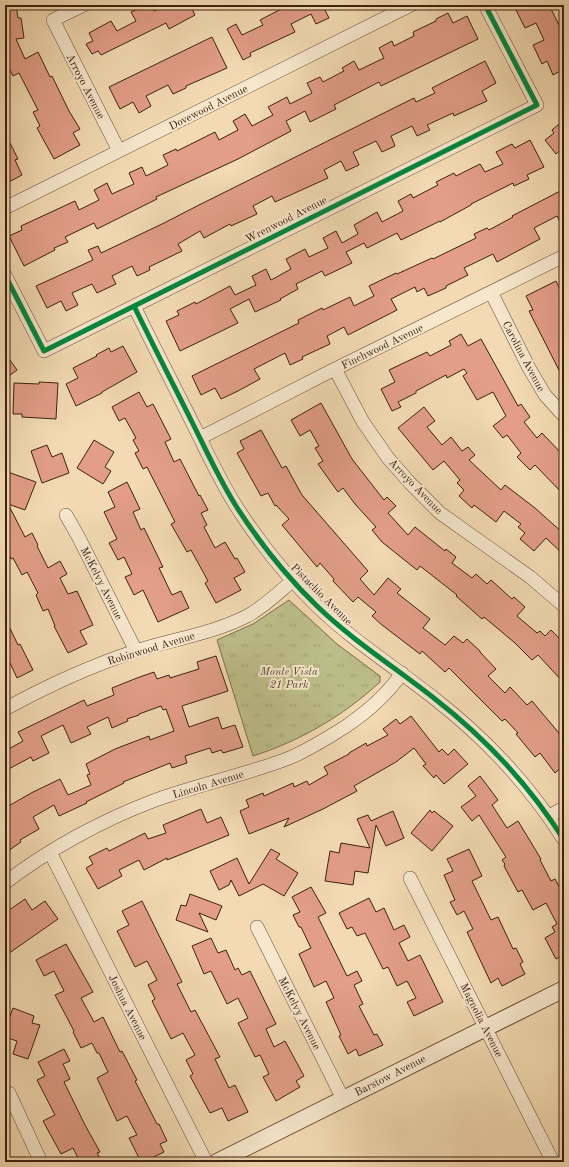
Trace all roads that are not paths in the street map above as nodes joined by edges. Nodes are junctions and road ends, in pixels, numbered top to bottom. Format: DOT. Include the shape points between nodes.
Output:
graph roads {
  1 [pos="84,5"];
  2 [pos="411,5"];
  3 [pos="485,5"];
  4 [pos="119,151"];
  5 [pos="5,208"];
  6 [pos="564,256"];
  7 [pos="5,275"];
  8 [pos="491,292"];
  9 [pos="134,306"];
  10 [pos="335,369"];
  11 [pos="564,416"];
  12 [pos="200,438"];
  13 [pos="66,515"];
  14 [pos="292,581"];
  15 [pos="564,606"];
  16 [pos="136,651"];
  17 [pos="402,673"];
  18 [pos="5,710"];
  19 [pos="564,808"];
  20 [pos="549,816"];
  21 [pos="564,840"];
  22 [pos="50,852"];
  23 [pos="410,878"];
  24 [pos="5,883"];
  25 [pos="257,927"];
  26 [pos="564,989"];
  27 [pos="486,1027"];
  28 [pos="9,1093"];
  29 [pos="343,1099"];
  30 [pos="41,1162"];
  31 [pos="206,1162"];
  32 [pos="217,1162"];
  33 [pos="553,1162"];
  1 -- 4 [label="street, Arroyo Avenue" via="53,20"];
  2 -- 4 [label="street, Dovewood Avenue"];
  3 -- 9 [label="street, Wrenwood Avenue" via="537,105"];
  4 -- 5 [label="street, Dovewood Avenue"];
  6 -- 8 [label="street, Finchwood Avenue"];
  7 -- 9 [label="street, Wrenwood Avenue" via="44,351"];
  8 -- 10 [label="street, Finchwood Avenue"];
  8 -- 11 [label="street, Carolina Avenue" via="529,368 545,395"];
  9 -- 12 [label="street, Pistachio Avenue"];
  10 -- 12 [label="street, Finchwood Avenue"];
  10 -- 15 [label="street, Arroyo Avenue" via="363,422 388,458 410,483 440,513 530,577"];
  12 -- 14 [label="street, Pistachio Avenue" via="236,506 262,545"];
  13 -- 16 [label="street, McKelvy Avenue"];
  14 -- 16 [label="street, Robinwood Avenue" via="273,599 247,616 219,628"];
  14 -- 17 [label="street, Pistachio Avenue" via="347,633"];
  16 -- 18 [label="street, Robinwood Avenue" via="44,688"];
  17 -- 20 [label="street, Pistachio Avenue" via="471,729 525,785"];
  17 -- 22 [label="street, Lincoln Avenue" via="392,688 361,716 318,744 285,760 153,801 98,826"];
  19 -- 20 [label="street"];
  20 -- 21 [label="street, Pistachio Avenue"];
  22 -- 24 [label="street, Lincoln Avenue"];
  22 -- 31 [label="street, Joshua Avenue"];
  23 -- 27 [label="street, Magnolia Avenue"];
  25 -- 29 [label="street, McKelvy Avenue"];
  26 -- 27 [label="street, Barstow Avenue"];
  27 -- 29 [label="street, Barstow Avenue"];
  27 -- 33 [label="street, Magnolia Avenue"];
  28 -- 30 [label="street"];
  29 -- 32 [label="street, Barstow Avenue"];
}
